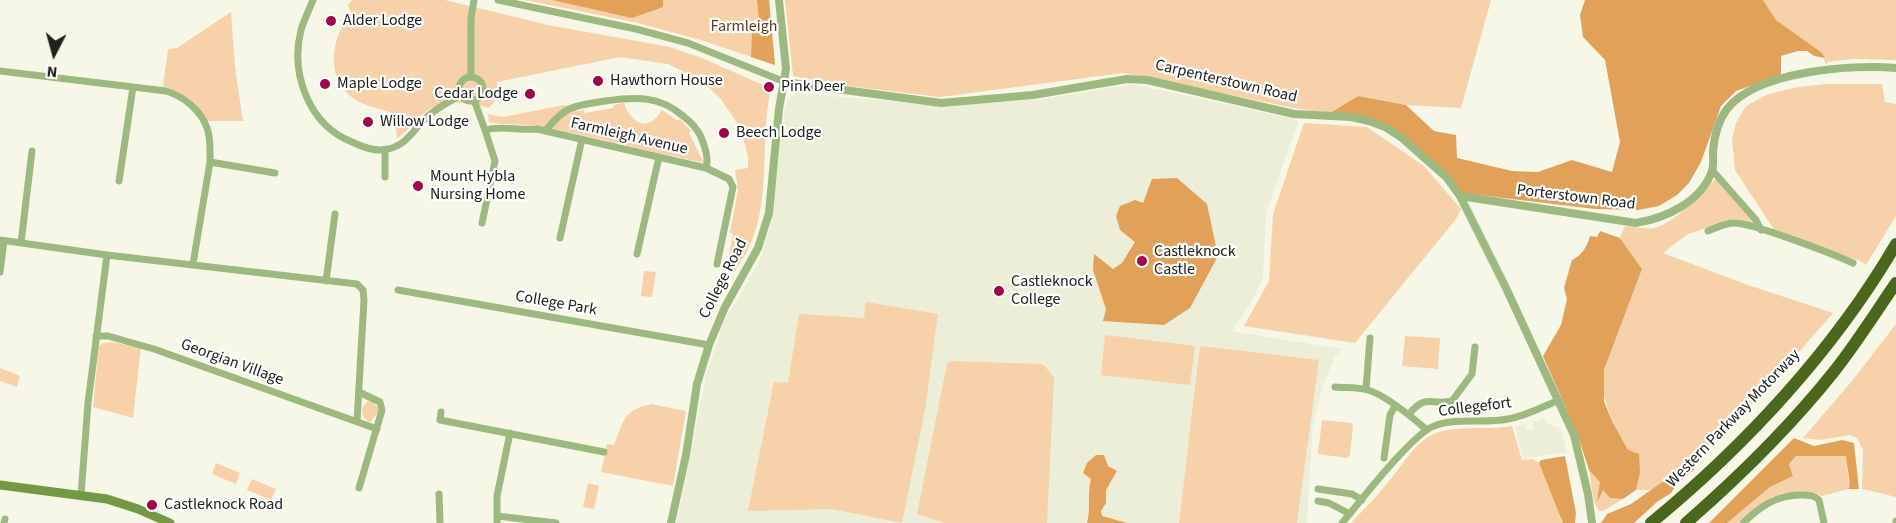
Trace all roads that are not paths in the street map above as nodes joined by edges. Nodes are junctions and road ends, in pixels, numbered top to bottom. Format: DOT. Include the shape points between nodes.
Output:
graph roads {
  1 [pos="313,0"];
  2 [pos="474,0"];
  3 [pos="498,0"];
  4 [pos="779,0"];
  5 [pos="1896,68"];
  6 [pos="0,71"];
  7 [pos="471,77"];
  8 [pos="785,82"];
  9 [pos="133,87"];
  10 [pos="461,95"];
  11 [pos="474,100"];
  12 [pos="486,130"];
  13 [pos="545,131"];
  14 [pos="582,140"];
  15 [pos="385,150"];
  16 [pos="32,151"];
  17 [pos="659,157"];
  18 [pos="210,162"];
  19 [pos="706,168"];
  20 [pos="1712,170"];
  21 [pos="275,173"];
  22 [pos="385,177"];
  23 [pos="119,181"];
  24 [pos="1460,196"];
  25 [pos="335,214"];
  26 [pos="482,223"];
  27 [pos="1761,230"];
  28 [pos="1708,231"];
  29 [pos="560,238"];
  30 [pos="2,241"];
  31 [pos="21,243"];
  32 [pos="1896,244"];
  33 [pos="637,254"];
  34 [pos="107,255"];
  35 [pos="1853,263"];
  36 [pos="193,264"];
  37 [pos="717,264"];
  38 [pos="0,272"];
  39 [pos="326,281"];
  40 [pos="1896,283"];
  41 [pos="398,290"];
  42 [pos="96,336"];
  43 [pos="1370,338"];
  44 [pos="709,345"];
  45 [pos="1475,347"];
  46 [pos="1335,387"];
  47 [pos="1366,389"];
  48 [pos="359,392"];
  49 [pos="1559,400"];
  50 [pos="1395,406"];
  51 [pos="441,412"];
  52 [pos="1409,414"];
  53 [pos="357,421"];
  54 [pos="377,429"];
  55 [pos="1427,430"];
  56 [pos="510,433"];
  57 [pos="604,452"];
  58 [pos="1384,458"];
  59 [pos="0,485"];
  60 [pos="359,488"];
  61 [pos="1318,489"];
  62 [pos="439,494"];
  63 [pos="81,495"];
  64 [pos="1318,501"];
  65 [pos="1362,501"];
  66 [pos="1350,514"];
  67 [pos="497,520"];
  68 [pos="170,523"];
  69 [pos="440,523"];
  70 [pos="556,523"];
  71 [pos="671,523"];
  72 [pos="1342,523"];
  73 [pos="1592,523"];
  74 [pos="1651,523"];
  75 [pos="1686,523"];
  76 [pos="1743,523"];
  77 [pos="1824,523"];
  1 -- 15 [label="street" via="299,47 301,81 309,104 329,130 366,148"];
  2 -- 7 [label="street"];
  3 -- 8 [label="street" via="688,43"];
  4 -- 8 [label="street, College Road"];
  5 -- 20 [label="street, Porterstown Road" via="1816,71 1774,81 1740,96 1727,109 1718,128"];
  6 -- 9 [label="street"];
  7 -- 10 [label="street" via="461,82"];
  7 -- 11 [label="street" via="477,78 482,86 481,94"];
  8 -- 24 [label="street, Carpenterstown Road" via="940,103 1033,95 1127,79 1147,80 1294,114 1369,121 1402,138 1446,177"];
  8 -- 44 [label="street, College Road" via="764,232"];
  9 -- 18 [label="street" via="166,90 188,101 207,128"];
  9 -- 23 [label="street"];
  10 -- 11 [label="street"];
  10 -- 15 [label="street" via="438,108 406,141"];
  11 -- 12 [label="street"];
  12 -- 13 [label="street, Farmleigh Avenue" via="494,127"];
  12 -- 26 [label="street" via="495,162"];
  13 -- 14 [label="street, Farmleigh Avenue"];
  13 -- 19 [label="street, Farmleigh Avenue" via="569,109 632,97 653,99 675,108 698,130 706,149"];
  14 -- 17 [label="street, Farmleigh Avenue"];
  14 -- 29 [label="street"];
  15 -- 22 [label="street"];
  16 -- 31 [label="street"];
  17 -- 19 [label="street, Farmleigh Avenue"];
  17 -- 33 [label="street"];
  18 -- 21 [label="street"];
  18 -- 36 [label="street"];
  19 -- 37 [label="street, Farmleigh Avenue" via="732,183"];
  20 -- 24 [label="street, Porterstown Road" via="1703,188 1689,201 1670,214 1636,223"];
  20 -- 27 [label="street"];
  24 -- 49 [label="street, Carpenterstown Road"];
  25 -- 39 [label="street"];
  27 -- 28 [label="street" via="1732,223"];
  27 -- 35 [label="street"];
  30 -- 31 [label="street"];
  30 -- 38 [label="street"];
  31 -- 34 [label="street"];
  32 -- 74 [label="highway, Western Parkway Motorway" via="1817,357 1783,396 1725,456"];
  34 -- 36 [label="street"];
  34 -- 42 [label="street"];
  36 -- 39 [label="street"];
  39 -- 48 [label="street" via="357,284 363,290"];
  40 -- 75 [label="highway" via="1836,369 1801,411 1747,469"];
  41 -- 44 [label="street, College Park"];
  42 -- 53 [label="street, Georgian Village" via="154,349"];
  42 -- 63 [label="street"];
  43 -- 47 [label="street"];
  44 -- 71 [label="street, College Road" via="697,384"];
  45 -- 52 [label="street, Collegefort" via="1472,374 1452,401 1418,403"];
  46 -- 47 [label="street, Collegefort"];
  47 -- 50 [label="street, Collegefort"];
  48 -- 53 [label="street"];
  48 -- 54 [label="street" via="380,402"];
  49 -- 55 [label="street, Collegefort" via="1507,420 1446,423"];
  49 -- 73 [label="street, Carpenterstown Road" via="1574,435"];
  50 -- 52 [label="street, Collegefort"];
  50 -- 58 [label="street" via="1390,415"];
  51 -- 56 [label="street" via="440,420"];
  52 -- 55 [label="street, Collegefort"];
  53 -- 54 [label="street, Georgian Village"];
  54 -- 60 [label="street"];
  55 -- 65 [label="street, Collegefort"];
  56 -- 57 [label="street"];
  56 -- 67 [label="street" via="497,496"];
  59 -- 63 [label="main road"];
  61 -- 65 [label="street" via="1352,494"];
  62 -- 69 [label="street"];
  63 -- 68 [label="main road" via="114,501"];
  64 -- 66 [label="street"];
  65 -- 66 [label="street, Collegefort"];
  66 -- 72 [label="street, Collegefort"];
  67 -- 70 [label="street"];
  76 -- 77 [label="street" via="1774,499 1812,495 1819,500"];
}
